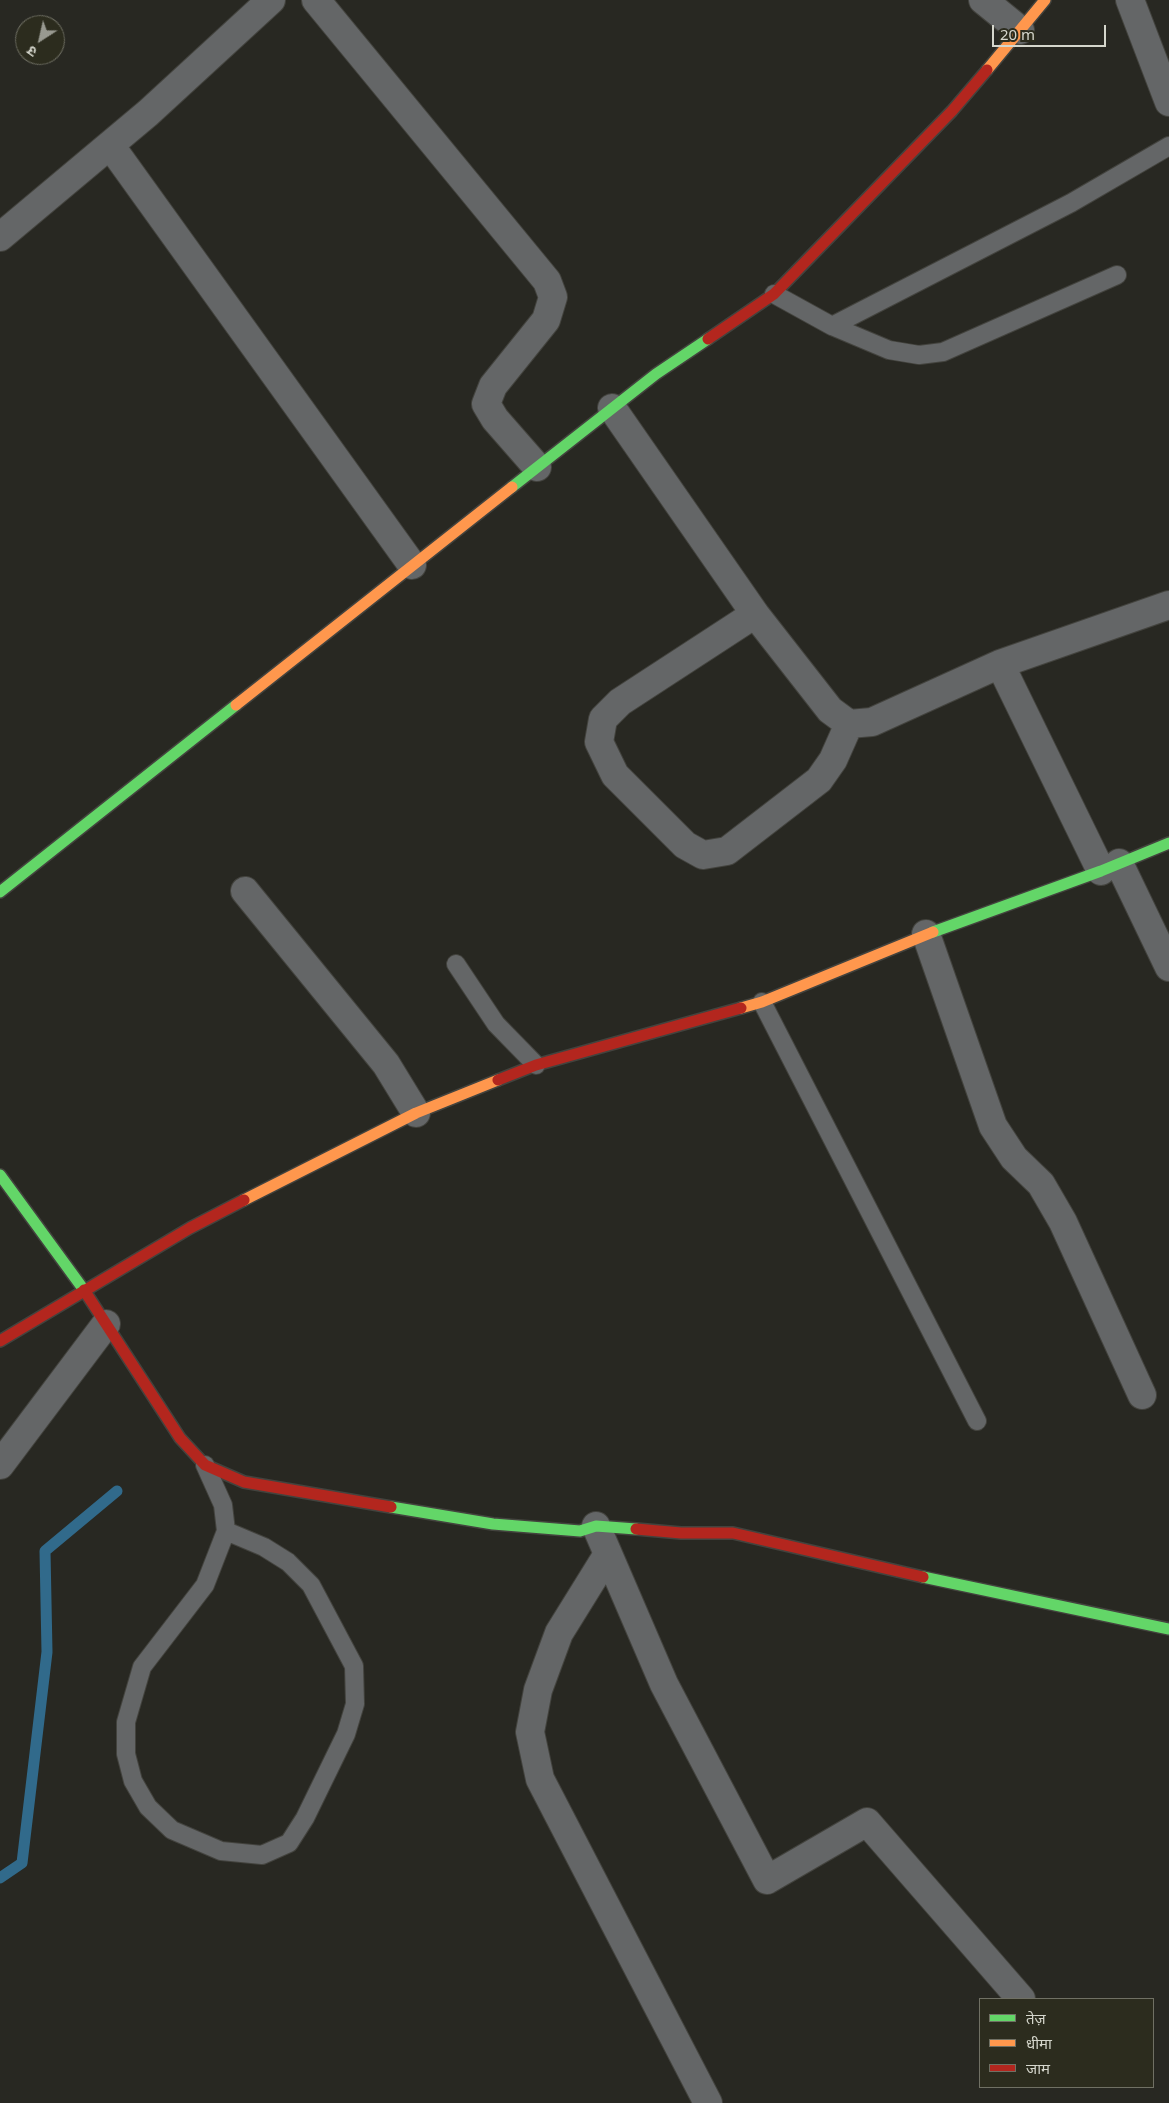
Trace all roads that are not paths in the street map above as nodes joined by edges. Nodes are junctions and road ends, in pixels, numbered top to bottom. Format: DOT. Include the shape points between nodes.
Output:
graph roads {
  1 [pos="271,0"];
  2 [pos="316,0"];
  3 [pos="983,0"];
  4 [pos="1045,0"];
  5 [pos="1130,0"];
  6 [pos="1020,30"];
  7 [pos="1169,102"];
  8 [pos="110,145"];
  9 [pos="1169,146"];
  10 [pos="0,237"];
  11 [pos="1116,275"];
  12 [pos="774,294"];
  13 [pos="832,326"];
  14 [pos="612,408"];
  15 [pos="536,468"];
  16 [pos="412,565"];
  17 [pos="1169,605"];
  18 [pos="755,614"];
  19 [pos="1000,664"];
  20 [pos="848,724"];
  21 [pos="1169,843"];
  22 [pos="1110,867"];
  23 [pos="244,891"];
  24 [pos="0,892"];
  25 [pos="926,934"];
  26 [pos="456,964"];
  27 [pos="1169,966"];
  28 [pos="762,1002"];
  29 [pos="536,1065"];
  30 [pos="416,1113"];
  31 [pos="0,1175"];
  32 [pos="84,1290"];
  33 [pos="106,1324"];
  34 [pos="0,1341"];
  35 [pos="1142,1395"];
  36 [pos="977,1421"];
  37 [pos="0,1464"];
  38 [pos="205,1465"];
  39 [pos="596,1526"];
  40 [pos="226,1531"];
  41 [pos="608,1554"];
  42 [pos="1169,1628"];
  43 [pos="1020,1998"];
  44 [pos="708,2103"];
  1 -- 8 [label="street"];
  2 -- 15 [label="street" via="547,281 553,297 546,320 493,386 486,404"];
  3 -- 6 [label="street"];
  4 -- 6 [label="street"];
  5 -- 7 [label="street"];
  6 -- 12 [label="street" via="952,110"];
  8 -- 10 [label="street"];
  8 -- 16 [label="street"];
  9 -- 13 [label="lane" via="1070,203"];
  11 -- 13 [label="lane" via="943,352 920,355 889,350"];
  12 -- 13 [label="lane"];
  12 -- 14 [label="street"];
  14 -- 15 [label="street"];
  14 -- 18 [label="street"];
  15 -- 16 [label="street"];
  16 -- 24 [label="street"];
  17 -- 19 [label="street"];
  18 -- 20 [label="street" via="830,710"];
  18 -- 20 [label="street" via="620,702 604,719 599,742 615,775 685,845 703,855 728,851 819,780 833,760"];
  19 -- 20 [label="street" via="872,722"];
  19 -- 22 [label="street"];
  21 -- 22 [label="street"];
  22 -- 25 [label="street"];
  22 -- 27 [label="street"];
  23 -- 30 [label="street" via="386,1064"];
  25 -- 28 [label="street"];
  25 -- 35 [label="street" via="993,1126 1014,1158 1041,1184 1063,1222"];
  26 -- 29 [label="lane" via="496,1024"];
  28 -- 29 [label="street"];
  28 -- 36 [label="lane"];
  29 -- 30 [label="street"];
  30 -- 32 [label="street" via="190,1228"];
  31 -- 32 [label="street"];
  32 -- 33 [label="street"];
  32 -- 34 [label="street"];
  33 -- 37 [label="street"];
  33 -- 38 [label="street" via="180,1438"];
  38 -- 39 [label="street" via="244,1482 493,1524 580,1531"];
  38 -- 40 [label="lane" via="223,1505"];
  39 -- 41 [label="street"];
  39 -- 42 [label="street" via="681,1533 734,1533 990,1593"];
  40 -- 40 [label="lane" via="205,1585 142,1667 126,1722 126,1754 133,1781 148,1807 172,1830 222,1851 262,1855 288,1843 305,1818 346,1734 355,1704 354,1666 311,1585 288,1562 264,1547"];
  41 -- 43 [label="street" via="664,1684 767,1880 867,1822"];
  41 -- 44 [label="street" via="558,1633 538,1690 530,1732 540,1780"];
}
